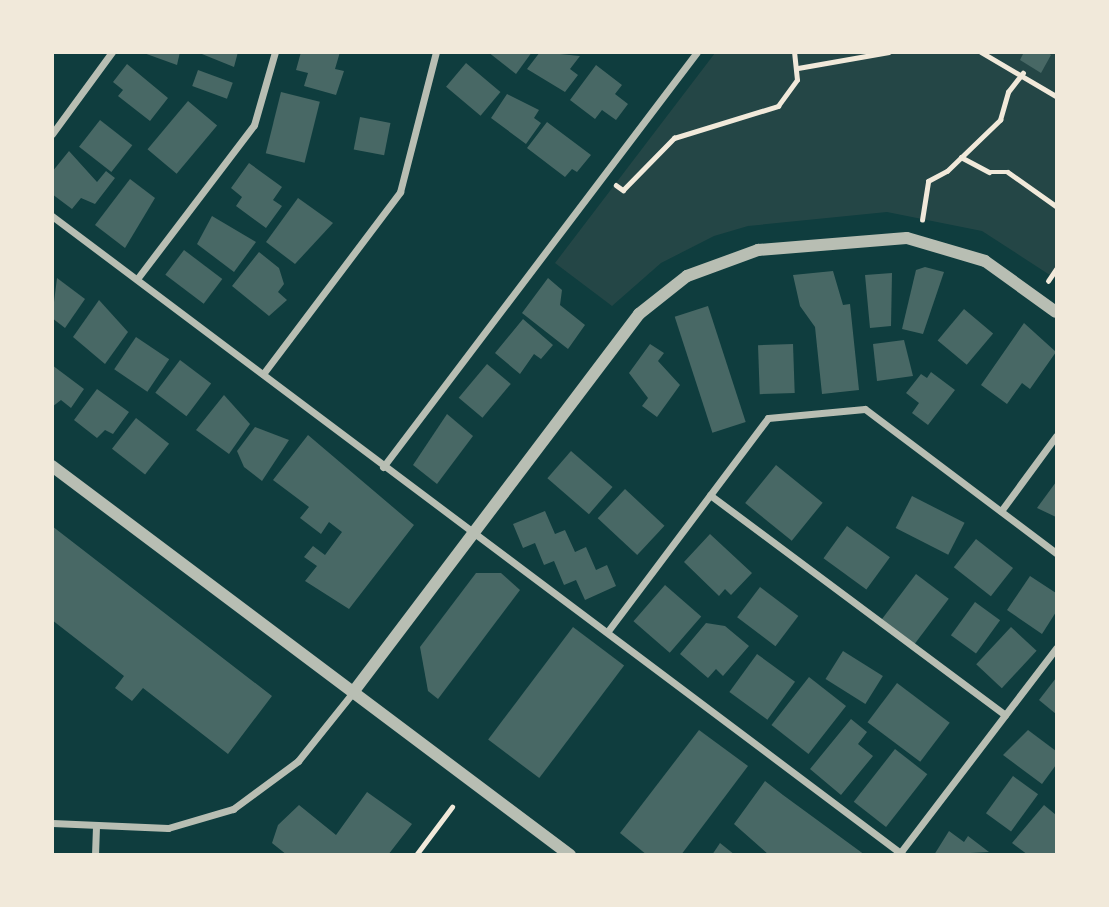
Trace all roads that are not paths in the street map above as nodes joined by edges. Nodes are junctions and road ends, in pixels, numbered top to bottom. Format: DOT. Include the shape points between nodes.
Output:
graph roads {
  1 [pos="112,52"];
  2 [pos="275,52"];
  3 [pos="436,52"];
  4 [pos="697,52"];
  5 [pos="52,134"];
  6 [pos="52,216"];
  7 [pos="137,279"];
  8 [pos="1056,312"];
  9 [pos="263,374"];
  10 [pos="1056,436"];
  11 [pos="52,466"];
  12 [pos="383,467"];
  13 [pos="710,495"];
  14 [pos="1001,511"];
  15 [pos="473,535"];
  16 [pos="1056,553"];
  17 [pos="608,631"];
  18 [pos="1056,648"];
  19 [pos="354,691"];
  20 [pos="1005,715"];
  21 [pos="52,823"];
  22 [pos="96,825"];
  23 [pos="902,854"];
  24 [pos="95,855"];
  25 [pos="570,855"];
  1 -- 5 [label="street"];
  2 -- 7 [label="street" via="254,125"];
  3 -- 9 [label="street" via="400,192"];
  4 -- 12 [label="street"];
  6 -- 7 [label="street"];
  7 -- 9 [label="street"];
  8 -- 15 [label="street" via="985,261 907,238 782,246 708,265 639,314"];
  9 -- 12 [label="street"];
  10 -- 14 [label="street"];
  11 -- 19 [label="street"];
  12 -- 15 [label="street"];
  13 -- 14 [label="street" via="768,418 865,409"];
  13 -- 17 [label="street"];
  13 -- 20 [label="street"];
  14 -- 16 [label="street"];
  15 -- 17 [label="street"];
  15 -- 19 [label="street"];
  17 -- 23 [label="street"];
  18 -- 20 [label="street"];
  19 -- 22 [label="street" via="299,761 233,809 168,828"];
  19 -- 25 [label="street"];
  20 -- 23 [label="street"];
  21 -- 22 [label="street"];
  22 -- 24 [label="street"];
}
